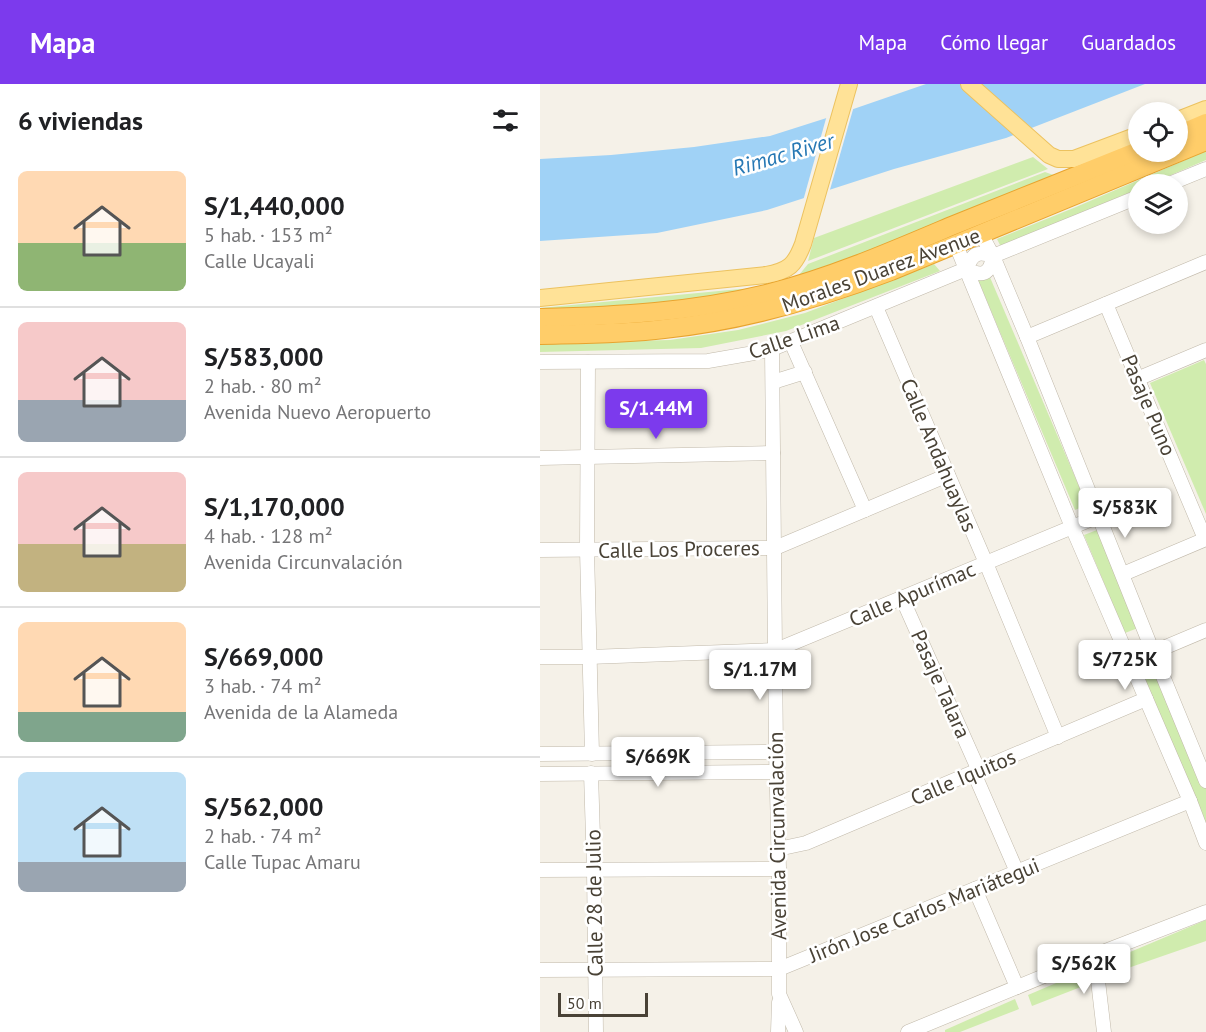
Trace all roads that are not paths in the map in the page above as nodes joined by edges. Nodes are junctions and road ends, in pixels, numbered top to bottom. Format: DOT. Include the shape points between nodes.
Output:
graph roads {
  1 [pos="849,84"];
  2 [pos="969,84"];
  3 [pos="1206,108"];
  4 [pos="1188,116"];
  5 [pos="1206,123"];
  6 [pos="1188,131"];
  7 [pos="1128,139"];
  8 [pos="1206,141"];
  9 [pos="1128,155"];
  10 [pos="1206,169"];
  11 [pos="1188,176"];
  12 [pos="1128,201"];
  13 [pos="981,234"];
  14 [pos="956,245"];
  15 [pos="993,256"];
  16 [pos="1206,262"];
  17 [pos="966,268"];
  18 [pos="540,298"];
  19 [pos="1106,304"];
  20 [pos="876,307"];
  21 [pos="540,318"];
  22 [pos="540,335"];
  23 [pos="1027,337"];
  24 [pos="792,342"];
  25 [pos="772,349"];
  26 [pos="1206,350"];
  27 [pos="540,362"];
  28 [pos="588,362"];
  29 [pos="805,372"];
  30 [pos="1137,379"];
  31 [pos="773,382"];
  32 [pos="773,453"];
  33 [pos="588,457"];
  34 [pos="540,458"];
  35 [pos="948,475"];
  36 [pos="865,510"];
  37 [pos="1099,516"];
  38 [pos="1072,527"];
  39 [pos="1206,539"];
  40 [pos="775,548"];
  41 [pos="540,550"];
  42 [pos="587,550"];
  43 [pos="986,563"];
  44 [pos="1123,574"];
  45 [pos="902,598"];
  46 [pos="1206,630"];
  47 [pos="776,650"];
  48 [pos="1153,652"];
  49 [pos="540,657"];
  50 [pos="589,657"];
  51 [pos="1130,662"];
  52 [pos="1146,699"];
  53 [pos="1058,737"];
  54 [pos="776,752"];
  55 [pos="540,754"];
  56 [pos="592,754"];
  57 [pos="776,772"];
  58 [pos="976,772"];
  59 [pos="591,773"];
  60 [pos="540,774"];
  61 [pos="1206,781"];
  62 [pos="1190,801"];
  63 [pos="1206,843"];
  64 [pos="778,849"];
  65 [pos="779,869"];
  66 [pos="540,870"];
  67 [pos="594,870"];
  68 [pos="1017,872"];
  69 [pos="975,889"];
  70 [pos="1206,912"];
  71 [pos="1095,955"];
  72 [pos="596,969"];
  73 [pos="779,969"];
  74 [pos="540,970"];
  75 [pos="1017,987"];
  76 [pos="779,994"];
  77 [pos="596,1032"];
  78 [pos="778,1032"];
  79 [pos="795,1032"];
  80 [pos="908,1032"];
  81 [pos="1104,1032"];
  1 -- 18 [label="main road" via="811,218 792,265 778,273"];
  2 -- 7 [label="main road" via="1058,159 1074,159"];
  3 -- 4 [label="main road"];
  5 -- 6 [label="highway"];
  8 -- 13 [label="highway, Morales Duarez Avenue"];
  9 -- 21 [label="highway, Morales Duarez Avenue" via="802,284 692,309"];
  10 -- 11 [label="street"];
  12 -- 15 [label="street, Calle Lima"];
  13 -- 14 [label="highway, Morales Duarez Avenue"];
  13 -- 15 [label="street"];
  14 -- 17 [label="street"];
  14 -- 22 [label="highway, Morales Duarez Avenue" via="838,290 742,317 664,329"];
  15 -- 17 [label="street, Calle Lima" via="989,270 975,273"];
  15 -- 23 [label="street"];
  16 -- 19 [label="street"];
  17 -- 20 [label="street, Calle Lima"];
  17 -- 38 [label="street"];
  19 -- 23 [label="street"];
  19 -- 30 [label="street, Pasaje Puno"];
  20 -- 24 [label="street, Calle Lima"];
  20 -- 35 [label="street, Calle Andahuaylas"];
  23 -- 37 [label="street"];
  24 -- 25 [label="street, Calle Lima"];
  24 -- 29 [label="street"];
  25 -- 28 [label="street, Calle Lima" via="708,361"];
  25 -- 31 [label="street, Avenida Circunvalación"];
  26 -- 30 [label="street"];
  27 -- 28 [label="street, Calle Lima"];
  28 -- 33 [label="street"];
  29 -- 31 [label="street"];
  29 -- 36 [label="street"];
  30 -- 39 [label="street, Pasaje Puno"];
  31 -- 32 [label="street, Avenida Circunvalación"];
  32 -- 33 [label="street"];
  32 -- 40 [label="street, Avenida Circunvalación"];
  33 -- 34 [label="street"];
  33 -- 42 [label="street"];
  35 -- 36 [label="street, Calle Los Proceres"];
  35 -- 43 [label="street, Calle Andahuaylas"];
  36 -- 40 [label="street, Calle Los Proceres"];
  37 -- 38 [label="street, Calle Apurímac"];
  37 -- 44 [label="street"];
  38 -- 43 [label="street, Calle Apurímac"];
  38 -- 51 [label="street"];
  39 -- 44 [label="street"];
  40 -- 42 [label="street, Calle Los Proceres"];
  40 -- 47 [label="street, Avenida Circunvalación"];
  41 -- 42 [label="street, Calle Los Proceres"];
  42 -- 50 [label="street"];
  43 -- 45 [label="street, Calle Apurímac"];
  43 -- 53 [label="street, Calle Andahuaylas"];
  44 -- 48 [label="street"];
  45 -- 47 [label="street, Calle Apurímac"];
  45 -- 58 [label="street, Pasaje Talara"];
  46 -- 48 [label="street"];
  47 -- 50 [label="street, Calle Apurímac"];
  47 -- 54 [label="street, Avenida Circunvalación"];
  48 -- 51 [label="street"];
  48 -- 61 [label="street"];
  49 -- 50 [label="street, Calle Apurímac"];
  50 -- 56 [label="street"];
  51 -- 52 [label="street"];
  52 -- 53 [label="street, Calle Iquitos"];
  52 -- 62 [label="street"];
  53 -- 58 [label="street, Calle Iquitos"];
  54 -- 56 [label="street"];
  54 -- 57 [label="street, Avenida Circunvalación"];
  55 -- 56 [label="street"];
  57 -- 59 [label="street"];
  57 -- 64 [label="street, Avenida Circunvalación"];
  58 -- 64 [label="street, Calle Iquitos" via="806,843"];
  58 -- 68 [label="street, Pasaje Talara"];
  59 -- 60 [label="street"];
  59 -- 67 [label="street, Calle 28 de Julio"];
  62 -- 63 [label="street"];
  62 -- 68 [label="street, Jirón Jose Carlos Mariátegui"];
  64 -- 65 [label="street, Avenida Circunvalación"];
  65 -- 67 [label="street"];
  65 -- 73 [label="street, Avenida Circunvalación"];
  66 -- 67 [label="street"];
  67 -- 72 [label="street, Calle 28 de Julio"];
  68 -- 69 [label="street, Jirón Jose Carlos Mariátegui"];
  69 -- 73 [label="street, Jirón Jose Carlos Mariátegui"];
  69 -- 75 [label="street"];
  70 -- 71 [label="street"];
  71 -- 75 [label="street"];
  71 -- 81 [label="street"];
  72 -- 73 [label="street, Jirón Jose Carlos Mariátegui"];
  72 -- 74 [label="street, Jirón Jose Carlos Mariátegui"];
  72 -- 77 [label="street, Calle 28 de Julio"];
  73 -- 76 [label="street, Avenida Circunvalación"];
  75 -- 80 [label="street"];
  76 -- 78 [label="street"];
  76 -- 79 [label="street, Avenida Circunvalación"];
}
